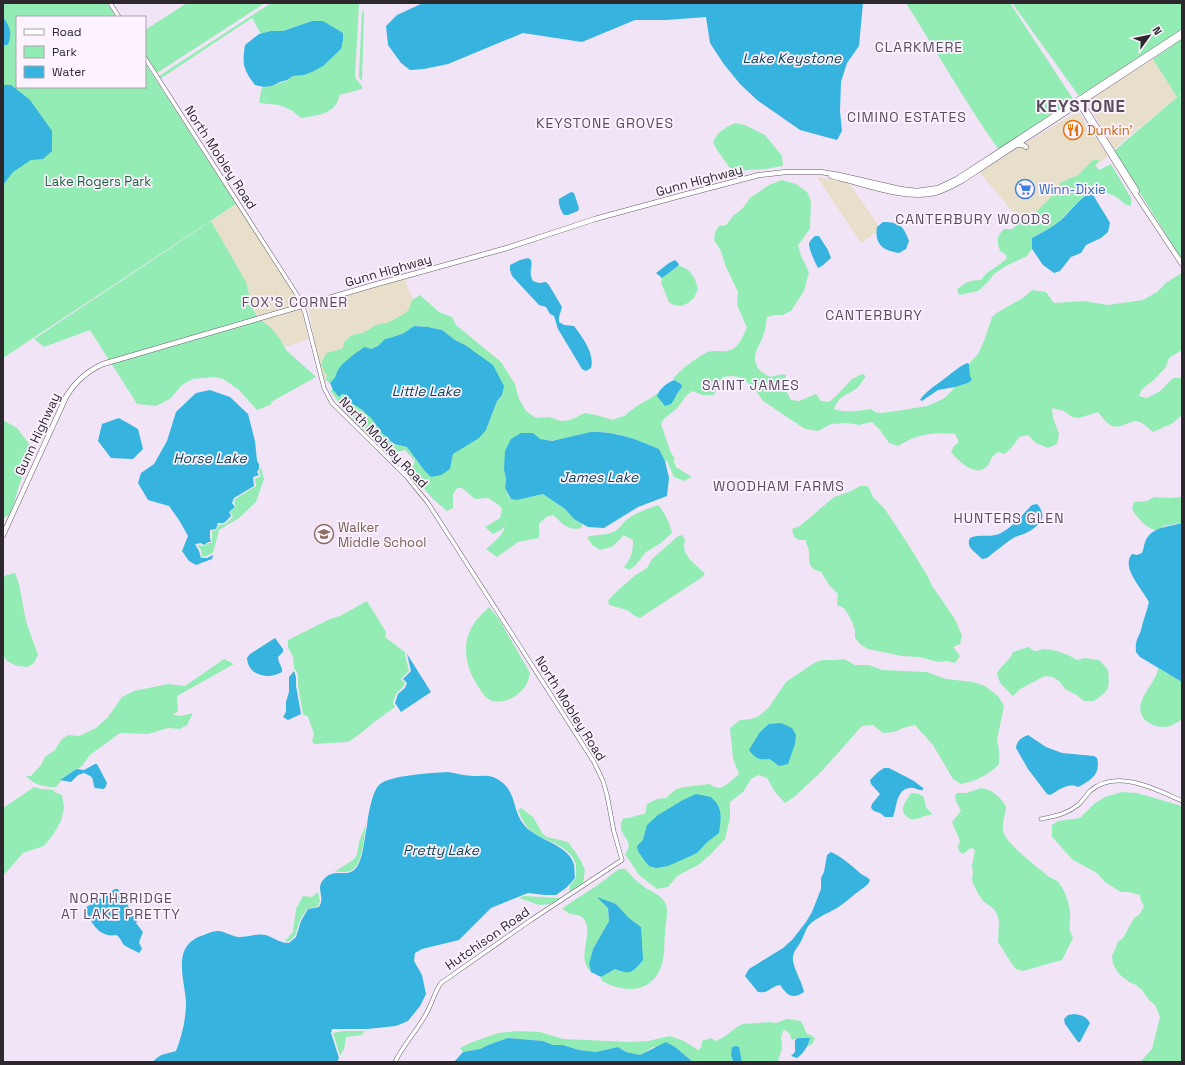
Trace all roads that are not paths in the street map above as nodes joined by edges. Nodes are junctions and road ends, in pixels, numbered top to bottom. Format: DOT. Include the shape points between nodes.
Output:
graph roads {
  1 [pos="110,3"];
  2 [pos="118,16"];
  3 [pos="1182,32"];
  4 [pos="1182,36"];
  5 [pos="146,60"];
  6 [pos="1079,102"];
  7 [pos="1072,108"];
  8 [pos="1082,110"];
  9 [pos="1014,145"];
  10 [pos="1026,147"];
  11 [pos="806,172"];
  12 [pos="1158,226"];
  13 [pos="1182,264"];
  14 [pos="303,306"];
  15 [pos="3,535"];
  16 [pos="1182,801"];
  17 [pos="1041,819"];
  18 [pos="622,860"];
  19 [pos="395,1062"];
  1 -- 2 [label="street"];
  3 -- 6 [label="main road, Gunn Highway"];
  4 -- 6 [label="main road, Gunn Highway"];
  5 -- 14 [label="street, North Mobley Road"];
  6 -- 7 [label="main road, Gunn Highway"];
  6 -- 8 [label="main road"];
  6 -- 11 [label="main road, Gunn Highway" via="957,179 934,189 912,191 839,175"];
  6 -- 12 [label="main road"];
  7 -- 8 [label="main road"];
  7 -- 9 [label="main road, Gunn Highway"];
  8 -- 12 [label="main road"];
  9 -- 10 [label="main road"];
  9 -- 11 [label="main road, Gunn Highway" via="952,186 936,193 898,192"];
  11 -- 14 [label="main road, Gunn Highway" via="759,175 683,195"];
  12 -- 13 [label="main road"];
  14 -- 15 [label="main road, Gunn Highway" via="106,363 86,374 64,400"];
  14 -- 18 [label="street, North Mobley Road" via="324,388 332,403 406,476 428,503 594,762 603,781"];
  16 -- 17 [label="street" via="1149,787 1126,780 1114,780 1091,790 1070,811"];
  18 -- 19 [label="street, Hutchison Road" via="441,983 426,1015"];
}
